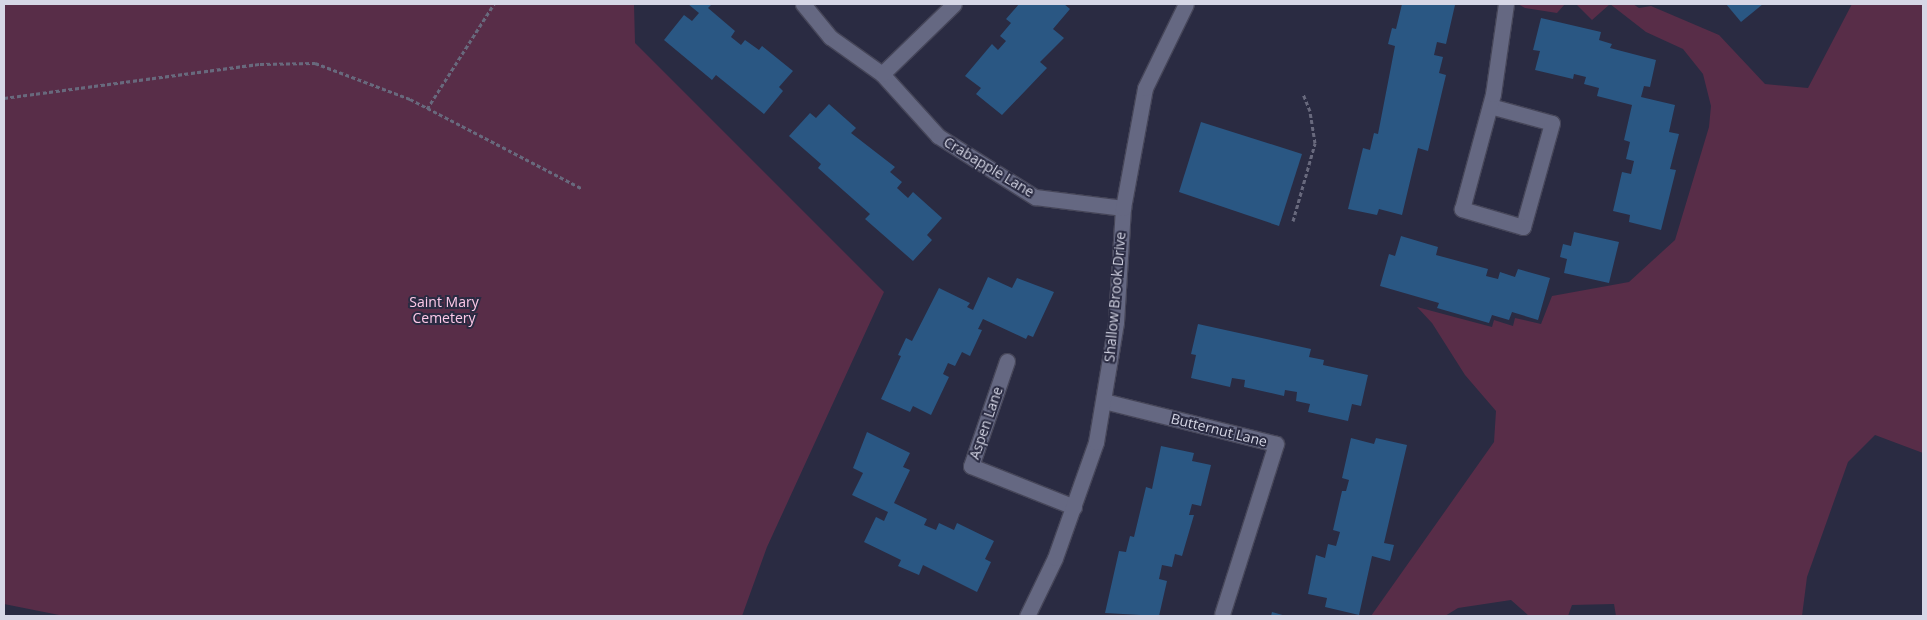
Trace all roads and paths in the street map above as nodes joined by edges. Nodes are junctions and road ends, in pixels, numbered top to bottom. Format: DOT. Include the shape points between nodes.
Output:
graph roads {
  1 [pos="494,4"];
  2 [pos="803,4"];
  3 [pos="954,4"];
  4 [pos="1186,4"];
  5 [pos="1506,4"];
  6 [pos="882,74"];
  7 [pos="1303,94"];
  8 [pos="4,98"];
  9 [pos="1490,106"];
  10 [pos="427,109"];
  11 [pos="581,188"];
  12 [pos="1122,208"];
  13 [pos="1293,221"];
  14 [pos="1007,361"];
  15 [pos="1104,401"];
  16 [pos="1074,506"];
  17 [pos="1222,614"];
  18 [pos="1027,616"];
  1 -- 10 [label="path"];
  2 -- 6 [label="street, Crabapple Lane" via="830,38"];
  3 -- 6 [label="street"];
  4 -- 12 [label="street, Shallow Brook Drive" via="1145,88"];
  5 -- 9 [label="street"];
  6 -- 12 [label="street, Crabapple Lane" via="938,136 1035,196"];
  7 -- 13 [label="path" via="1310,110 1315,143"];
  8 -- 10 [label="path" via="260,64 315,63"];
  9 -- 9 [label="street" via="1552,123 1522,227 1462,209"];
  10 -- 11 [label="path"];
  12 -- 15 [label="street, Shallow Brook Drive" via="1116,322"];
  14 -- 16 [label="street, Aspen Lane" via="972,466"];
  15 -- 16 [label="street, Shallow Brook Drive" via="1096,442"];
  15 -- 17 [label="street, Butternut Lane" via="1276,444"];
  16 -- 18 [label="street, Shallow Brook Drive" via="1055,558"];
}
